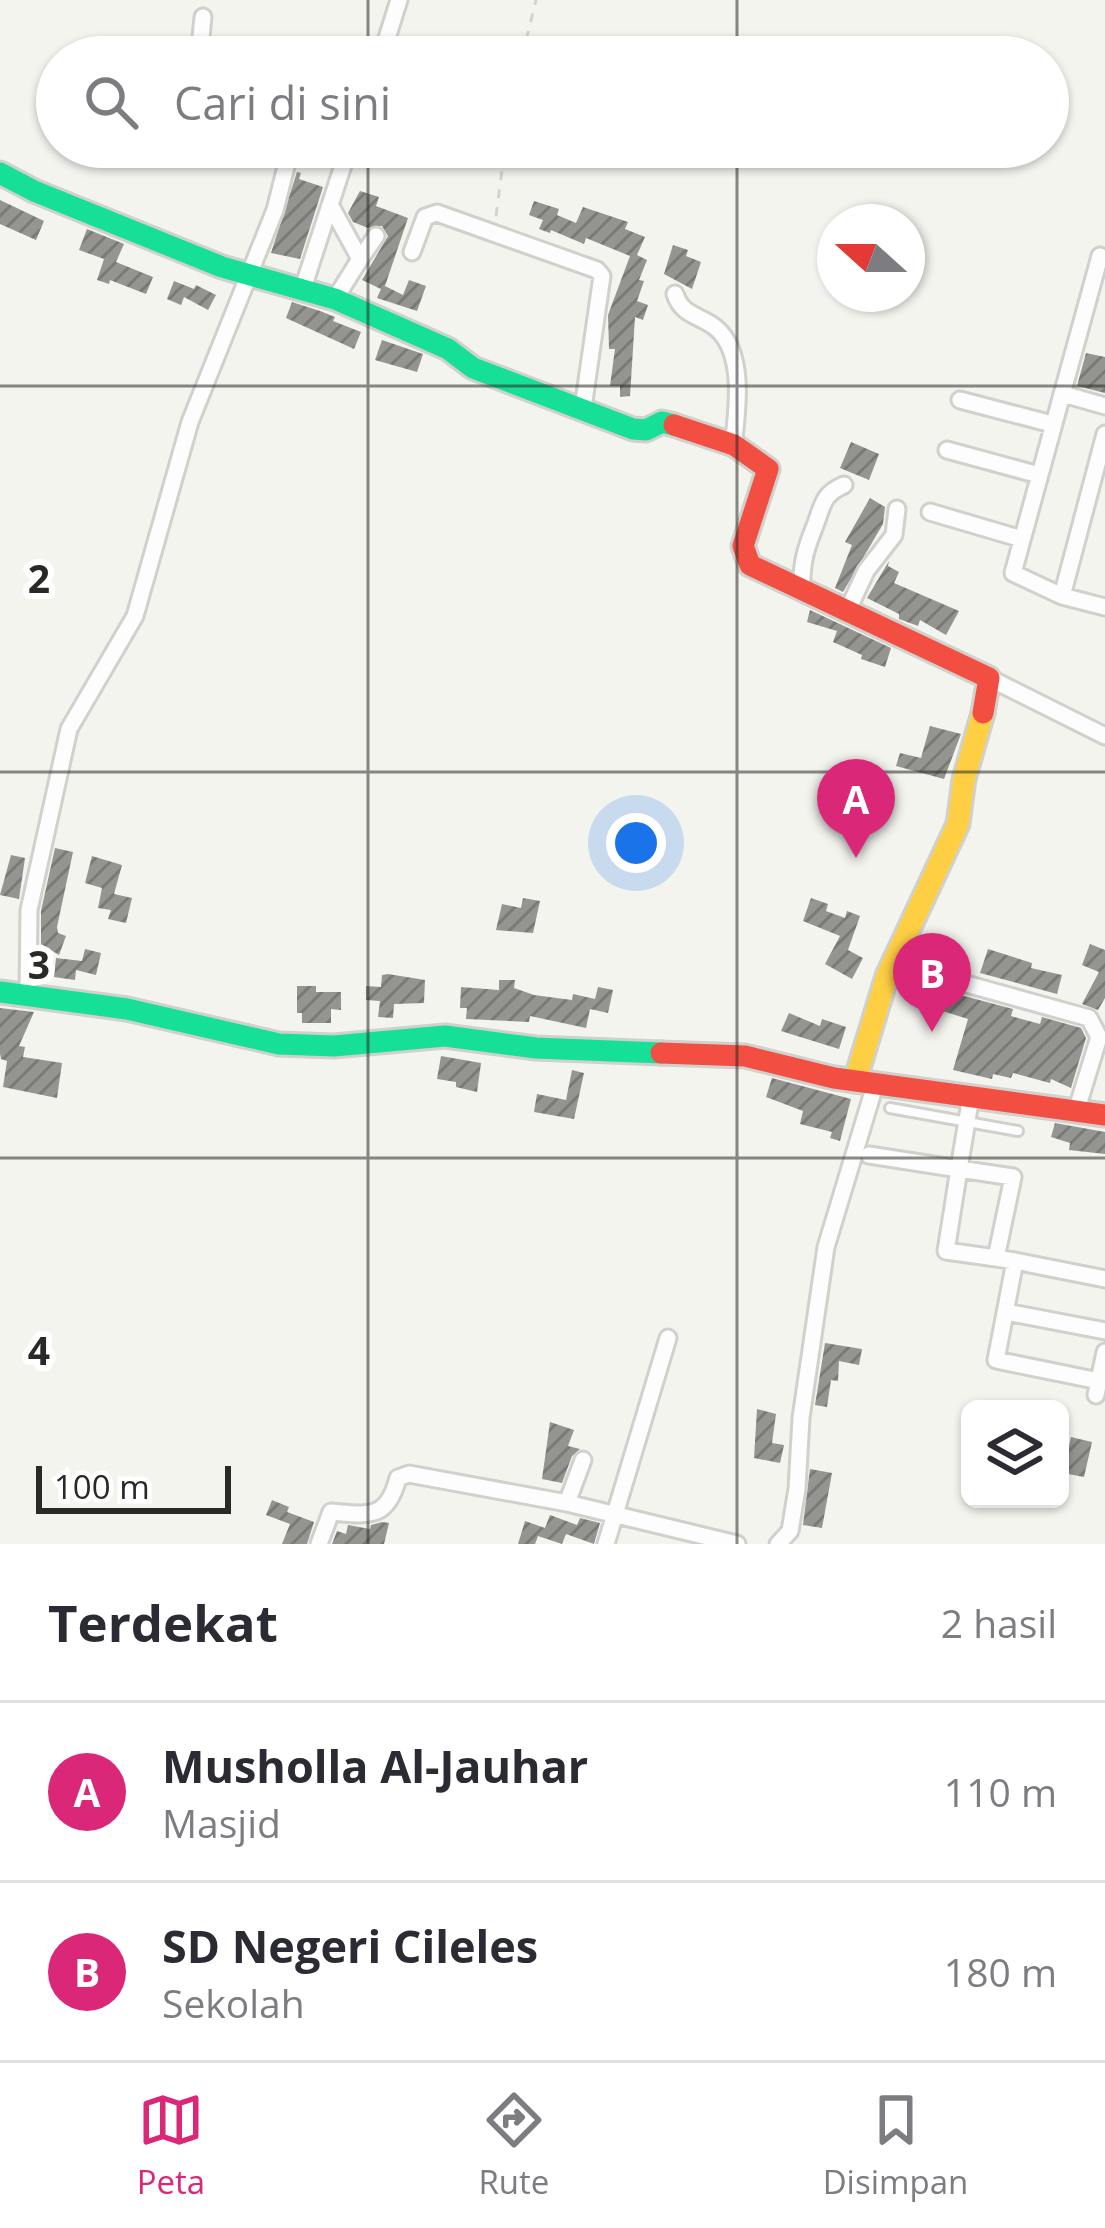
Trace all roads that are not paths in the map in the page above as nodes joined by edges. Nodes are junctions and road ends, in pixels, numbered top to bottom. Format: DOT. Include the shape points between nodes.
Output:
graph roads {
  1 [pos="399,0"];
  2 [pos="203,17"];
  3 [pos="202,36"];
  4 [pos="388,36"];
  5 [pos="286,168"];
  6 [pos="343,168"];
  7 [pos="0,172"];
  8 [pos="332,208"];
  9 [pos="376,236"];
  10 [pos="412,252"];
  11 [pos="1100,256"];
  12 [pos="360,259"];
  13 [pos="247,274"];
  14 [pos="303,288"];
  15 [pos="675,294"];
  16 [pos="335,299"];
  17 [pos="1063,394"];
  18 [pos="960,400"];
  19 [pos="1105,406"];
  20 [pos="583,408"];
  21 [pos="1052,424"];
  22 [pos="1105,434"];
  23 [pos="734,447"];
  24 [pos="947,450"];
  25 [pos="1039,475"];
  26 [pos="844,485"];
  27 [pos="897,509"];
  28 [pos="930,512"];
  29 [pos="1022,539"];
  30 [pos="802,590"];
  31 [pos="1062,596"];
  32 [pos="1105,607"];
  33 [pos="848,612"];
  34 [pos="989,678"];
  35 [pos="1105,736"];
  36 [pos="894,964"];
  37 [pos="0,992"];
  38 [pos="28,994"];
  39 [pos="866,1081"];
  40 [pos="971,1096"];
  41 [pos="890,1108"];
  42 [pos="1076,1112"];
  43 [pos="1105,1115"];
  44 [pos="967,1121"];
  45 [pos="1018,1131"];
  46 [pos="869,1155"];
  47 [pos="959,1169"];
  48 [pos="996,1258"];
  49 [pos="1016,1262"];
  50 [pos="1105,1279"];
  51 [pos="1006,1312"];
  52 [pos="1105,1330"];
  53 [pos="668,1338"];
  54 [pos="1105,1352"];
  55 [pos="583,1460"];
  56 [pos="567,1503"];
  57 [pos="614,1515"];
  58 [pos="782,1543"];
  59 [pos="319,1544"];
  60 [pos="606,1544"];
  61 [pos="736,1544"];
  1 -- 4 [label="street"];
  2 -- 3 [label="street"];
  5 -- 13 [label="street"];
  6 -- 8 [label="street"];
  7 -- 13 [label="street"];
  8 -- 12 [label="street"];
  8 -- 14 [label="street"];
  9 -- 12 [label="street"];
  10 -- 20 [label="street" via="430,213 602,276"];
  11 -- 17 [label="street"];
  12 -- 16 [label="street"];
  13 -- 14 [label="street"];
  13 -- 38 [label="street" via="185,437 135,616 69,728 29,910"];
  14 -- 16 [label="street"];
  15 -- 23 [label="street" via="682,309 727,340 738,404"];
  16 -- 20 [label="street" via="473,368"];
  17 -- 19 [label="street"];
  17 -- 21 [label="street"];
  18 -- 21 [label="street"];
  20 -- 23 [label="street" via="633,429 662,422"];
  21 -- 25 [label="street"];
  22 -- 31 [label="street"];
  23 -- 30 [label="street" via="767,469 746,559"];
  24 -- 25 [label="street"];
  25 -- 29 [label="street"];
  26 -- 30 [label="street" via="821,504 801,560"];
  27 -- 33 [label="street" via="894,535"];
  28 -- 29 [label="street"];
  29 -- 31 [label="street" via="1013,573"];
  30 -- 33 [label="street"];
  31 -- 32 [label="street"];
  33 -- 34 [label="street"];
  34 -- 35 [label="street"];
  34 -- 36 [label="street" via="958,824"];
  36 -- 39 [label="street"];
  36 -- 42 [label="street" via="1089,1018 1099,1037"];
  37 -- 38 [label="street"];
  38 -- 39 [label="street" via="279,1044 445,1036 745,1057"];
  39 -- 40 [label="street"];
  39 -- 58 [label="street" via="845,1194 826,1246 797,1490"];
  40 -- 42 [label="street"];
  40 -- 44 [label="street"];
  41 -- 44 [label="lane"];
  42 -- 43 [label="street"];
  44 -- 45 [label="lane"];
  44 -- 47 [label="street"];
  46 -- 47 [label="street"];
  47 -- 48 [label="street" via="946,1251"];
  47 -- 48 [label="street" via="1013,1177"];
  48 -- 49 [label="street"];
  49 -- 50 [label="street"];
  49 -- 51 [label="street"];
  51 -- 52 [label="street"];
  51 -- 54 [label="street" via="996,1360 1098,1388"];
  53 -- 57 [label="street"];
  55 -- 56 [label="street"];
  56 -- 57 [label="street"];
  56 -- 59 [label="street" via="409,1474 374,1513 331,1512"];
  57 -- 60 [label="street"];
  57 -- 61 [label="street"];
}
